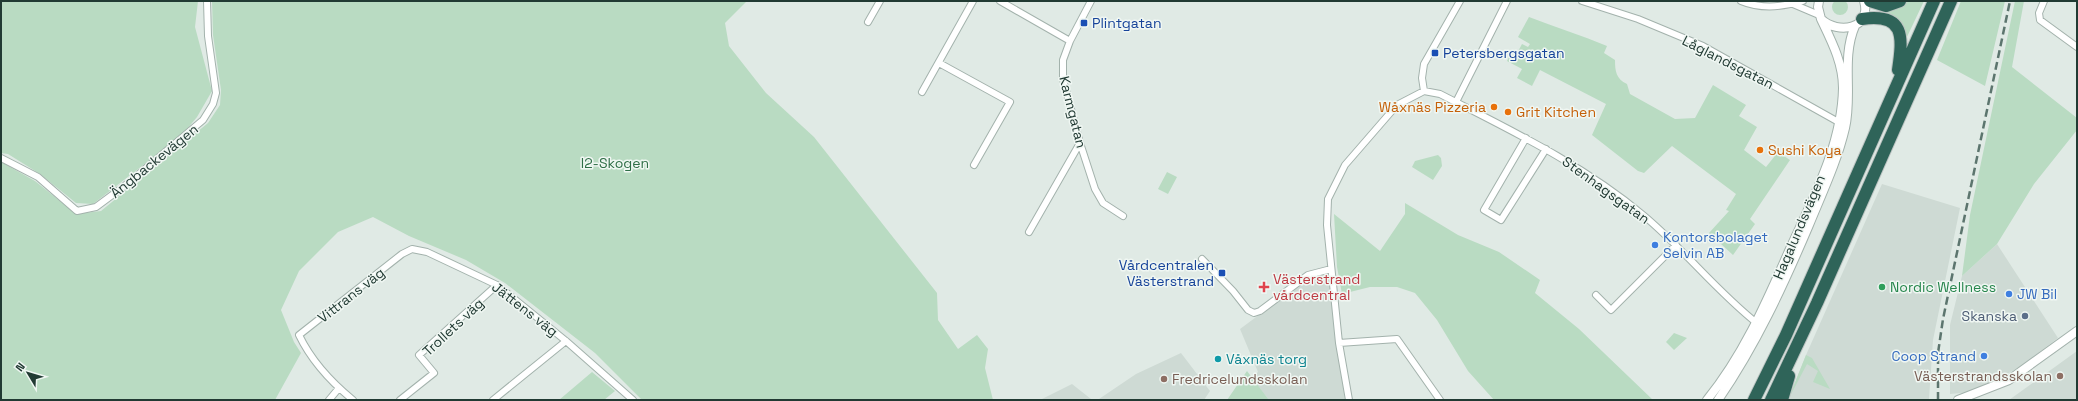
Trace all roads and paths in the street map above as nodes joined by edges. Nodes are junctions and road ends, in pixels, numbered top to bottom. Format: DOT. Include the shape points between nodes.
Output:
graph roads {
  1 [pos="207,1"];
  2 [pos="880,1"];
  3 [pos="973,1"];
  4 [pos="1000,1"];
  5 [pos="1091,1"];
  6 [pos="1460,1"];
  7 [pos="1507,1"];
  8 [pos="1582,1"];
  9 [pos="1741,1"];
  10 [pos="1802,1"];
  11 [pos="1819,1"];
  12 [pos="1864,1"];
  13 [pos="1870,1"];
  14 [pos="1900,1"];
  15 [pos="1934,1"];
  16 [pos="1951,1"];
  17 [pos="2044,1"];
  18 [pos="1793,4"];
  19 [pos="1820,17"];
  20 [pos="868,22"];
  21 [pos="1858,23"];
  22 [pos="1070,41"];
  23 [pos="2077,47"];
  24 [pos="938,63"];
  25 [pos="1896,85"];
  26 [pos="1424,91"];
  27 [pos="922,92"];
  28 [pos="1456,102"];
  29 [pos="1842,124"];
  30 [pos="1526,138"];
  31 [pos="1080,143"];
  32 [pos="1546,149"];
  33 [pos="1,158"];
  34 [pos="974,164"];
  35 [pos="1123,216"];
  36 [pos="1029,232"];
  37 [pos="1676,245"];
  38 [pos="402,254"];
  39 [pos="1202,259"];
  40 [pos="1331,269"];
  41 [pos="497,285"];
  42 [pos="1596,295"];
  43 [pos="1759,325"];
  44 [pos="2077,332"];
  45 [pos="566,341"];
  46 [pos="1799,342"];
  47 [pos="1340,343"];
  48 [pos="339,388"];
  49 [pos="329,400"];
  50 [pos="353,400"];
  51 [pos="400,400"];
  52 [pos="493,400"];
  53 [pos="633,400"];
  54 [pos="1349,400"];
  55 [pos="1440,400"];
  56 [pos="1707,400"];
  57 [pos="1718,400"];
  58 [pos="1754,400"];
  59 [pos="1771,400"];
  60 [pos="1782,400"];
  61 [pos="1962,400"];
  1 -- 33 [label="street, Ängbackevägen" via="208,36 216,93 214,104 203,120 127,184 96,207 77,211 38,177"];
  2 -- 20 [label="street"];
  3 -- 24 [label="street"];
  4 -- 22 [label="street"];
  5 -- 22 [label="street, Karmgatan"];
  6 -- 26 [label="street" via="1424,64"];
  7 -- 28 [label="street"];
  8 -- 29 [label="street, Låglandsgatan" via="1638,19 1703,46"];
  9 -- 18 [label="street" via="1764,7"];
  10 -- 18 [label="street"];
  11 -- 19 [label="street, Hagalundsvägen"];
  12 -- 21 [label="street, Hagalundsvägen" via="1864,12"];
  13 -- 14 [label="highway" via="1886,6"];
  15 -- 25 [label="highway"];
  16 -- 46 [label="highway"];
  17 -- 23 [label="street" via="2039,12 2042,23"];
  18 -- 19 [label="street"];
  19 -- 21 [label="street" via="1841,29"];
  19 -- 29 [label="street, Hagalundsvägen" via="1837,52 1842,74"];
  21 -- 25 [label="highway" via="1878,17 1886,18 1896,26 1901,51"];
  21 -- 29 [label="street, Hagalundsvägen" via="1848,54 1849,101"];
  22 -- 31 [label="street, Karmgatan" via="1063,60 1063,79"];
  24 -- 27 [label="street"];
  24 -- 34 [label="street" via="1010,102"];
  25 -- 58 [label="highway" via="1786,335"];
  26 -- 28 [label="street, Stenhagsgatan" via="1440,94"];
  26 -- 40 [label="street" via="1397,105 1345,165 1337,179 1328,199"];
  28 -- 30 [label="street, Stenhagsgatan"];
  29 -- 43 [label="street, Hagalundsvägen" via="1841,144 1821,197"];
  30 -- 32 [label="street, Stenhagsgatan"];
  30 -- 32 [label="street" via="1484,210 1501,220"];
  31 -- 35 [label="street, Karmgatan" via="1099,198"];
  31 -- 36 [label="street"];
  32 -- 37 [label="street, Stenhagsgatan" via="1642,214"];
  37 -- 42 [label="street" via="1611,310"];
  37 -- 43 [label="street, Stenhagsgatan"];
  38 -- 41 [label="street, Jättens väg" via="412,249 427,252"];
  38 -- 48 [label="street, Vittrans väg" via="299,335 305,348"];
  39 -- 40 [label="street" via="1248,310 1254,313 1260,312 1308,275"];
  40 -- 47 [label="street"];
  41 -- 45 [label="street, Jättens väg"];
  41 -- 51 [label="street, Trollets väg" via="419,355 434,374"];
  43 -- 56 [label="street, Hagalundsvägen"];
  43 -- 57 [label="street, Hagalundsvägen" via="1742,365"];
  44 -- 61 [label="street" via="2016,376"];
  45 -- 52 [label="street"];
  45 -- 53 [label="street, Jättens väg"];
  46 -- 59 [label="highway"];
  46 -- 60 [label="highway"];
  47 -- 54 [label="street"];
  47 -- 55 [label="street" via="1397,339"];
  48 -- 49 [label="street"];
  48 -- 50 [label="street"];
}
